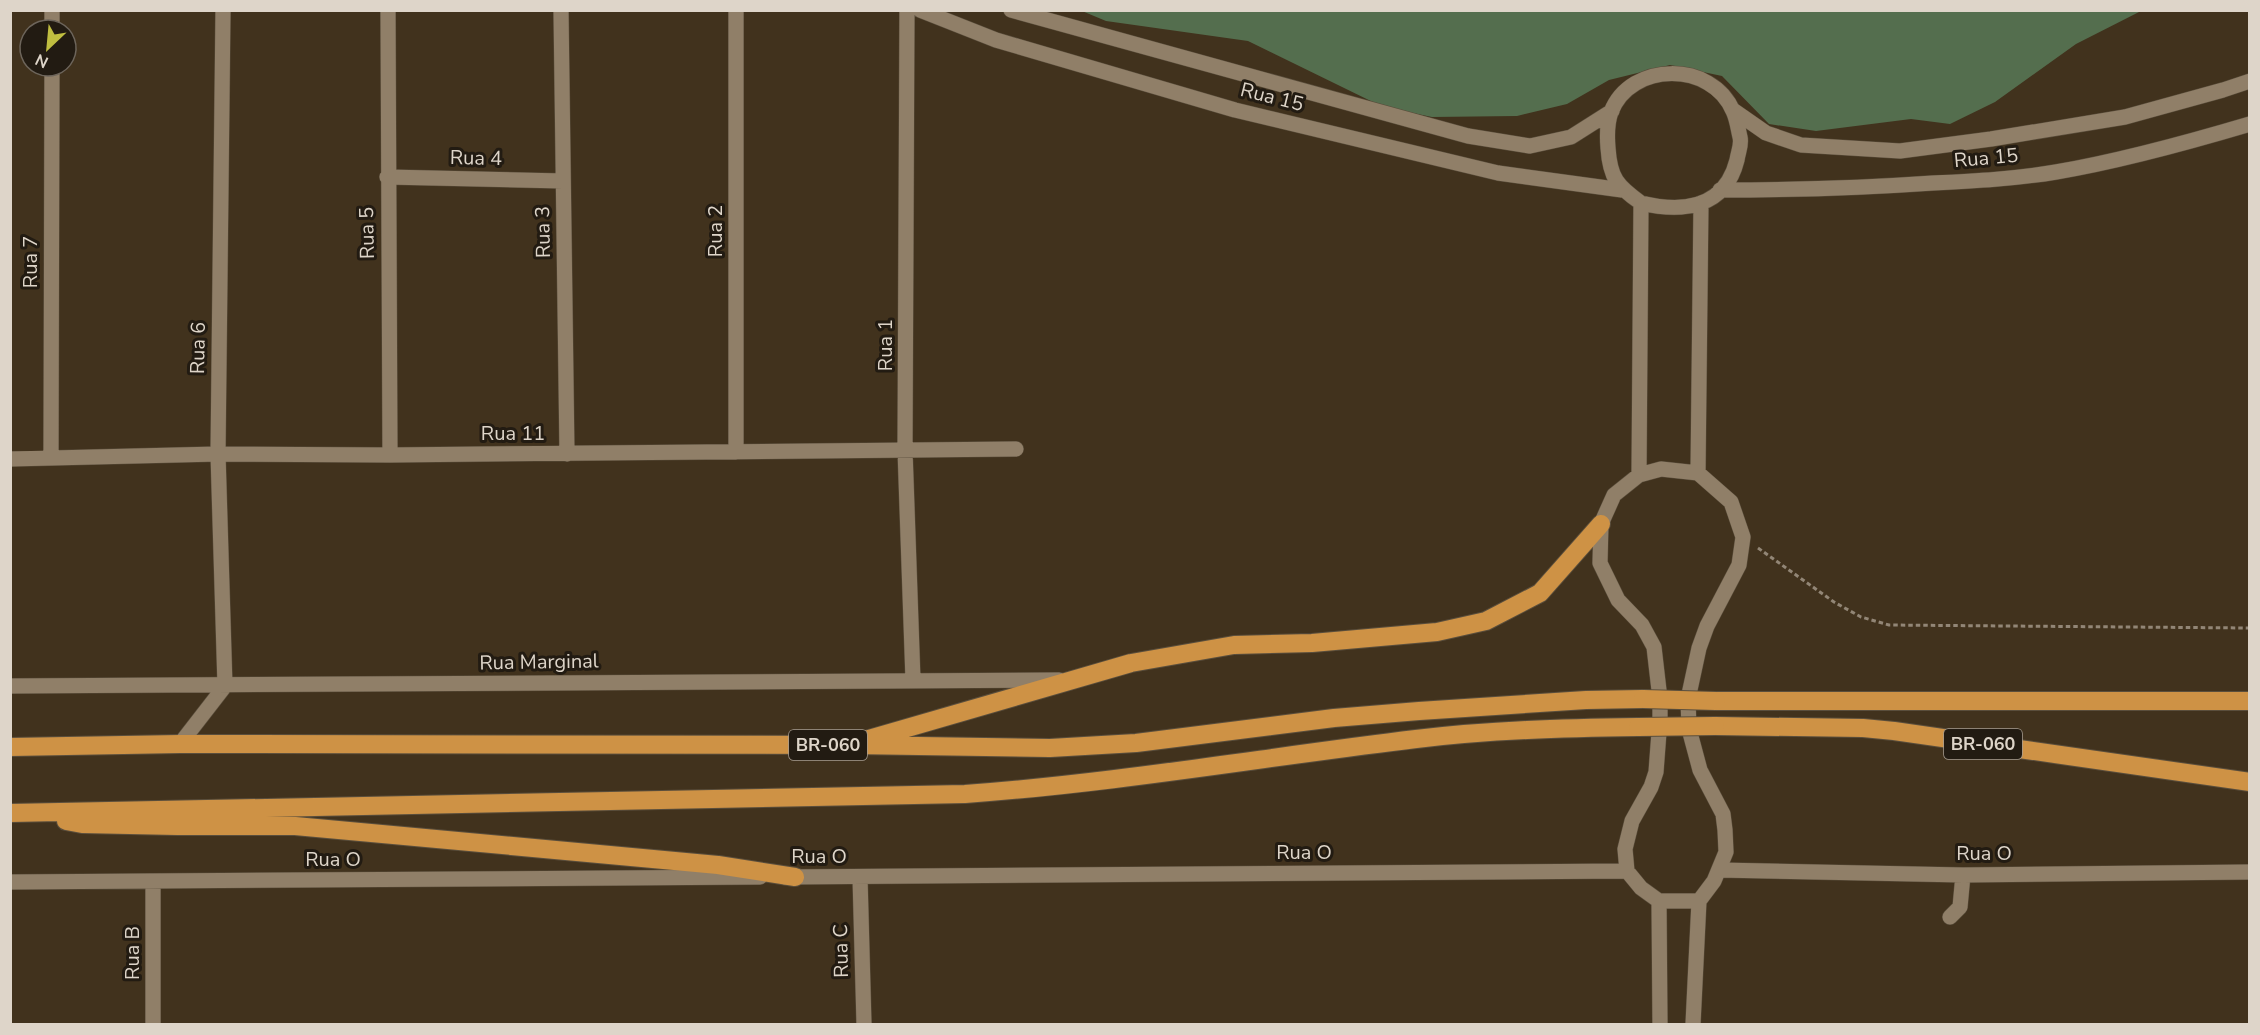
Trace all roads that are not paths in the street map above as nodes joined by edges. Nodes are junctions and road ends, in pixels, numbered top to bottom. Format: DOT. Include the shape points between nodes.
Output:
graph roads {
  1 [pos="223,10"];
  2 [pos="388,10"];
  3 [pos="561,10"];
  4 [pos="736,10"];
  5 [pos="907,10"];
  6 [pos="920,10"];
  7 [pos="1011,10"];
  8 [pos="52,78"];
  9 [pos="2250,81"];
  10 [pos="1733,110"];
  11 [pos="1612,111"];
  12 [pos="2250,124"];
  13 [pos="387,177"];
  14 [pos="563,181"];
  15 [pos="1622,190"];
  16 [pos="1720,190"];
  17 [pos="1641,203"];
  18 [pos="1701,203"];
  19 [pos="1016,449"];
  20 [pos="905,450"];
  21 [pos="736,452"];
  22 [pos="218,454"];
  23 [pos="567,454"];
  24 [pos="390,455"];
  25 [pos="51,458"];
  26 [pos="10,459"];
  27 [pos="1698,473"];
  28 [pos="1639,474"];
  29 [pos="1601,524"];
  30 [pos="913,680"];
  31 [pos="1068,681"];
  32 [pos="10,686"];
  33 [pos="225,686"];
  34 [pos="2250,701"];
  35 [pos="180,744"];
  36 [pos="852,745"];
  37 [pos="10,747"];
  38 [pos="2250,782"];
  39 [pos="14,813"];
  40 [pos="1719,870"];
  41 [pos="1627,871"];
  42 [pos="2250,872"];
  43 [pos="1963,875"];
  44 [pos="795,877"];
  45 [pos="860,877"];
  46 [pos="153,881"];
  47 [pos="10,882"];
  48 [pos="1659,901"];
  49 [pos="1699,901"];
  50 [pos="1955,912"];
  51 [pos="153,1024"];
  52 [pos="864,1024"];
  53 [pos="1660,1024"];
  54 [pos="1693,1024"];
  1 -- 22 [label="street, Rua 6"];
  2 -- 13 [label="street, Rua 5"];
  3 -- 14 [label="street, Rua 3"];
  4 -- 21 [label="street, Rua 2"];
  5 -- 20 [label="street, Rua 1"];
  6 -- 15 [label="street, Rua 15" via="996,40 1234,110 1498,173"];
  7 -- 11 [label="street, Rua 15" via="1468,136 1530,146 1571,137"];
  8 -- 25 [label="street, Rua 7"];
  9 -- 10 [label="street, Rua 15" via="2125,117 1900,151 1801,145 1766,133"];
  10 -- 11 [label="street" via="1705,81 1671,72 1645,78 1627,89"];
  10 -- 16 [label="street" via="1741,142 1734,171"];
  11 -- 15 [label="street" via="1607,134 1609,168"];
  12 -- 16 [label="street, Rua 15" via="2056,172 1885,186"];
  13 -- 14 [label="street, Rua 4"];
  13 -- 24 [label="street, Rua 5"];
  14 -- 23 [label="street, Rua 3"];
  15 -- 17 [label="street"];
  16 -- 18 [label="street"];
  17 -- 18 [label="street" via="1670,209"];
  17 -- 28 [label="street"];
  18 -- 27 [label="street"];
  19 -- 20 [label="street, Rua 11"];
  20 -- 21 [label="street, Rua 11"];
  20 -- 30 [label="street, Rua 1"];
  21 -- 23 [label="street, Rua 11"];
  22 -- 24 [label="street, Rua 11"];
  22 -- 25 [label="street, Rua 11"];
  22 -- 33 [label="street, Rua 6"];
  23 -- 24 [label="street, Rua 11"];
  25 -- 26 [label="street, Rua 11"];
  27 -- 28 [label="street" via="1660,469"];
  27 -- 40 [label="street" via="1731,502 1743,537 1738,566 1699,648 1688,699 1689,729 1700,770 1723,814 1726,852"];
  28 -- 29 [label="street" via="1614,495"];
  29 -- 31 [label="highway" via="1540,593 1486,621 1437,632 1234,645 1131,663"];
  29 -- 41 [label="street" via="1600,564 1618,600 1642,625 1654,647 1660,699 1656,772 1632,820 1625,849"];
  30 -- 31 [label="street, Rua Marginal"];
  30 -- 33 [label="street, Rua Marginal"];
  31 -- 36 [label="highway"];
  32 -- 33 [label="street, Rua Marginal"];
  33 -- 35 [label="street"];
  34 -- 36 [label="highway, BR-060, bridge" via="1586,700 1334,718 1095,746"];
  35 -- 36 [label="highway, BR-060"];
  35 -- 37 [label="highway, BR-060"];
  38 -- 39 [label="highway, BR-060, bridge" via="1863,728 1564,728 1417,739 1168,773 965,794"];
  39 -- 44 [label="highway" via="82,824 295,826 718,865"];
  40 -- 43 [label="street, Rua O"];
  40 -- 49 [label="street"];
  41 -- 45 [label="street, Rua O"];
  41 -- 48 [label="street"];
  42 -- 43 [label="street, Rua O"];
  43 -- 50 [label="street"];
  44 -- 45 [label="street, Rua O"];
  44 -- 46 [label="street, Rua O"];
  45 -- 52 [label="street, Rua C"];
  46 -- 47 [label="street, Rua O"];
  46 -- 51 [label="street, Rua B"];
  48 -- 49 [label="street"];
  48 -- 53 [label="street"];
  49 -- 54 [label="street"];
}
